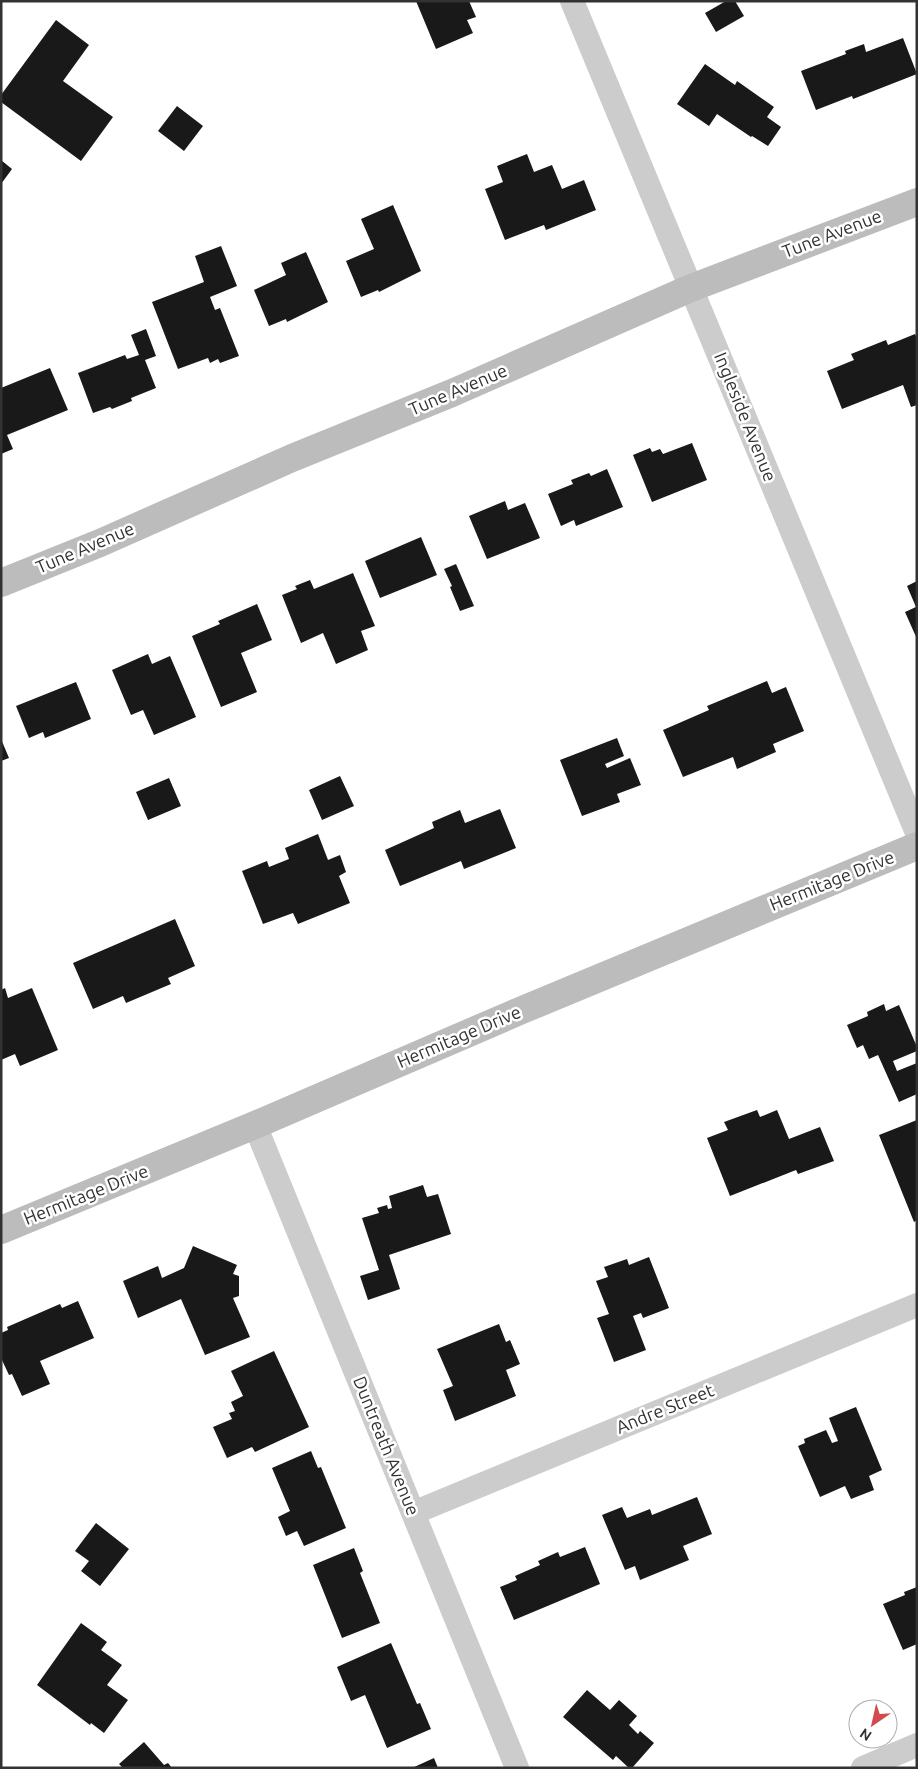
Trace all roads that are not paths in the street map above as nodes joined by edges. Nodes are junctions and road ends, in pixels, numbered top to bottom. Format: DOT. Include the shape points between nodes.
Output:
graph roads {
  1 [pos="572,1"];
  2 [pos="917,202"];
  3 [pos="691,288"];
  4 [pos="1,583"];
  5 [pos="917,834"];
  6 [pos="917,846"];
  7 [pos="255,1125"];
  8 [pos="1,1230"];
  9 [pos="917,1305"];
  10 [pos="413,1513"];
  11 [pos="917,1745"];
  12 [pos="517,1768"];
  13 [pos="863,1768"];
  1 -- 3 [label="street, Ingleside Avenue"];
  2 -- 3 [label="street, Tune Avenue"];
  3 -- 4 [label="street, Tune Avenue" via="452,393"];
  3 -- 5 [label="street, Ingleside Avenue"];
  6 -- 7 [label="street, Hermitage Drive"];
  7 -- 8 [label="street, Hermitage Drive"];
  7 -- 10 [label="street, Duntreath Avenue"];
  9 -- 10 [label="street, Andre Street"];
  10 -- 12 [label="street, Duntreath Avenue"];
  11 -- 13 [label="street"];
}
